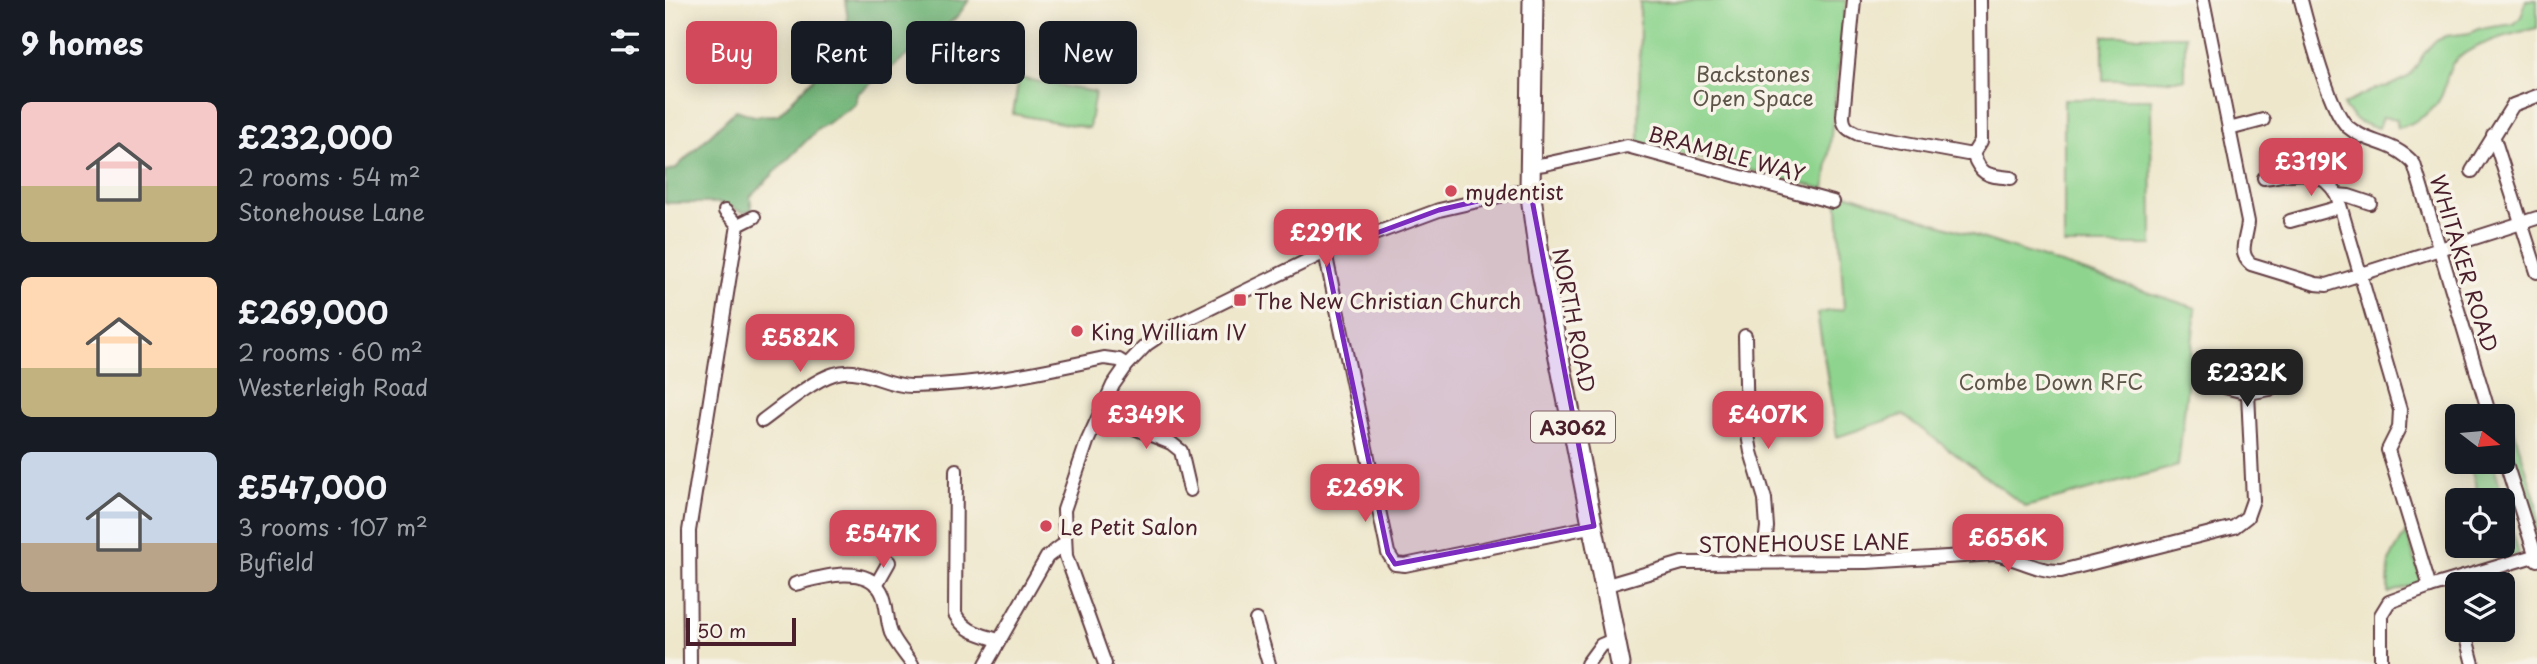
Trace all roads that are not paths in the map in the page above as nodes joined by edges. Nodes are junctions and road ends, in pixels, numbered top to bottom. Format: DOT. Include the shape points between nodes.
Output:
graph roads {
  1 [pos="1533,0"];
  2 [pos="1854,0"];
  3 [pos="1980,0"];
  4 [pos="2203,0"];
  5 [pos="2301,0"];
  6 [pos="2537,96"];
  7 [pos="2263,120"];
  8 [pos="2229,129"];
  9 [pos="2493,135"];
  10 [pos="1973,154"];
  11 [pos="1529,166"];
  12 [pos="2472,171"];
  13 [pos="2011,178"];
  14 [pos="2264,178"];
  15 [pos="1530,189"];
  16 [pos="2339,201"];
  17 [pos="1833,202"];
  18 [pos="2370,203"];
  19 [pos="725,211"];
  20 [pos="754,217"];
  21 [pos="2537,218"];
  22 [pos="2290,220"];
  23 [pos="2521,222"];
  24 [pos="738,225"];
  25 [pos="2438,248"];
  26 [pos="1325,252"];
  27 [pos="2537,272"];
  28 [pos="2360,274"];
  29 [pos="1745,336"];
  30 [pos="1127,365"];
  31 [pos="2225,387"];
  32 [pos="2270,389"];
  33 [pos="2248,393"];
  34 [pos="2486,404"];
  35 [pos="1100,414"];
  36 [pos="762,421"];
  37 [pos="956,470"];
  38 [pos="2510,474"];
  39 [pos="1189,490"];
  40 [pos="1594,526"];
  41 [pos="1064,544"];
  42 [pos="2537,557"];
  43 [pos="889,562"];
  44 [pos="1763,562"];
  45 [pos="2483,572"];
  46 [pos="2445,583"];
  47 [pos="795,584"];
  48 [pos="876,585"];
  49 [pos="1604,586"];
  50 [pos="2430,587"];
  51 [pos="1257,620"];
  52 [pos="1615,639"];
  53 [pos="998,640"];
  54 [pos="2467,642"];
  55 [pos="690,664"];
  56 [pos="912,664"];
  57 [pos="986,664"];
  58 [pos="1105,664"];
  59 [pos="1269,664"];
  60 [pos="1587,664"];
  61 [pos="1620,664"];
  62 [pos="2381,664"];
  63 [pos="2473,664"];
  1 -- 11 [label="main road, A3062"];
  2 -- 10 [label="street" via="1843,116 1848,130"];
  3 -- 10 [label="street" via="1981,141"];
  4 -- 8 [label="street"];
  5 -- 25 [label="street, WHITAKER ROAD" via="2337,113 2359,134 2400,150 2414,164"];
  6 -- 9 [label="street" via="2513,105"];
  7 -- 8 [label="street"];
  8 -- 28 [label="street" via="2248,222 2244,258 2316,284"];
  9 -- 12 [label="street"];
  9 -- 23 [label="street"];
  10 -- 13 [label="street" via="1986,175"];
  11 -- 15 [label="main road, A3062"];
  11 -- 17 [label="street, BRAMBLE WAY" via="1627,146"];
  14 -- 16 [label="street" via="2312,173 2331,186"];
  15 -- 26 [label="street" via="1439,210"];
  15 -- 40 [label="main road, NORTH ROAD / A3062" via="1539,262"];
  16 -- 18 [label="street"];
  16 -- 22 [label="street"];
  16 -- 28 [label="street"];
  19 -- 24 [label="street"];
  20 -- 24 [label="street"];
  21 -- 23 [label="street"];
  23 -- 25 [label="street"];
  23 -- 27 [label="street"];
  24 -- 55 [label="street" via="689,531"];
  25 -- 28 [label="street"];
  25 -- 34 [label="street, WHITAKER ROAD"];
  26 -- 30 [label="street" via="1174,326"];
  26 -- 40 [label="street" via="1388,553 1395,564"];
  28 -- 50 [label="street" via="2400,410 2399,428 2388,450"];
  29 -- 44 [label="street" via="1747,429 1765,499"];
  30 -- 35 [label="street"];
  30 -- 36 [label="street" via="1104,358 999,380 944,386 890,384 854,372 834,374"];
  31 -- 33 [label="street"];
  32 -- 33 [label="street"];
  33 -- 44 [label="street, STONEHOUSE LANE" via="2253,500 2247,517 2234,527 2061,571 2046,572 1995,554 1867,562"];
  35 -- 39 [label="street" via="1181,451"];
  35 -- 41 [label="street" via="1069,491"];
  37 -- 53 [label="street" via="955,614 961,625"];
  38 -- 42 [label="street"];
  40 -- 49 [label="main road, NORTH ROAD / A3062"];
  41 -- 53 [label="street" via="1047,557"];
  41 -- 58 [label="street"];
  42 -- 45 [label="street"];
  43 -- 48 [label="street"];
  44 -- 49 [label="street, STONEHOUSE LANE" via="1682,563"];
  46 -- 50 [label="street"];
  47 -- 48 [label="street" via="851,575"];
  48 -- 56 [label="street" via="891,633"];
  49 -- 52 [label="main road, NORTH ROAD / A3062"];
  50 -- 62 [label="street" via="2384,608"];
  51 -- 59 [label="street"];
  52 -- 60 [label="street" via="1601,645"];
  52 -- 61 [label="main road, NORTH ROAD / A3062"];
  53 -- 57 [label="street"];
  54 -- 63 [label="street"];
}
